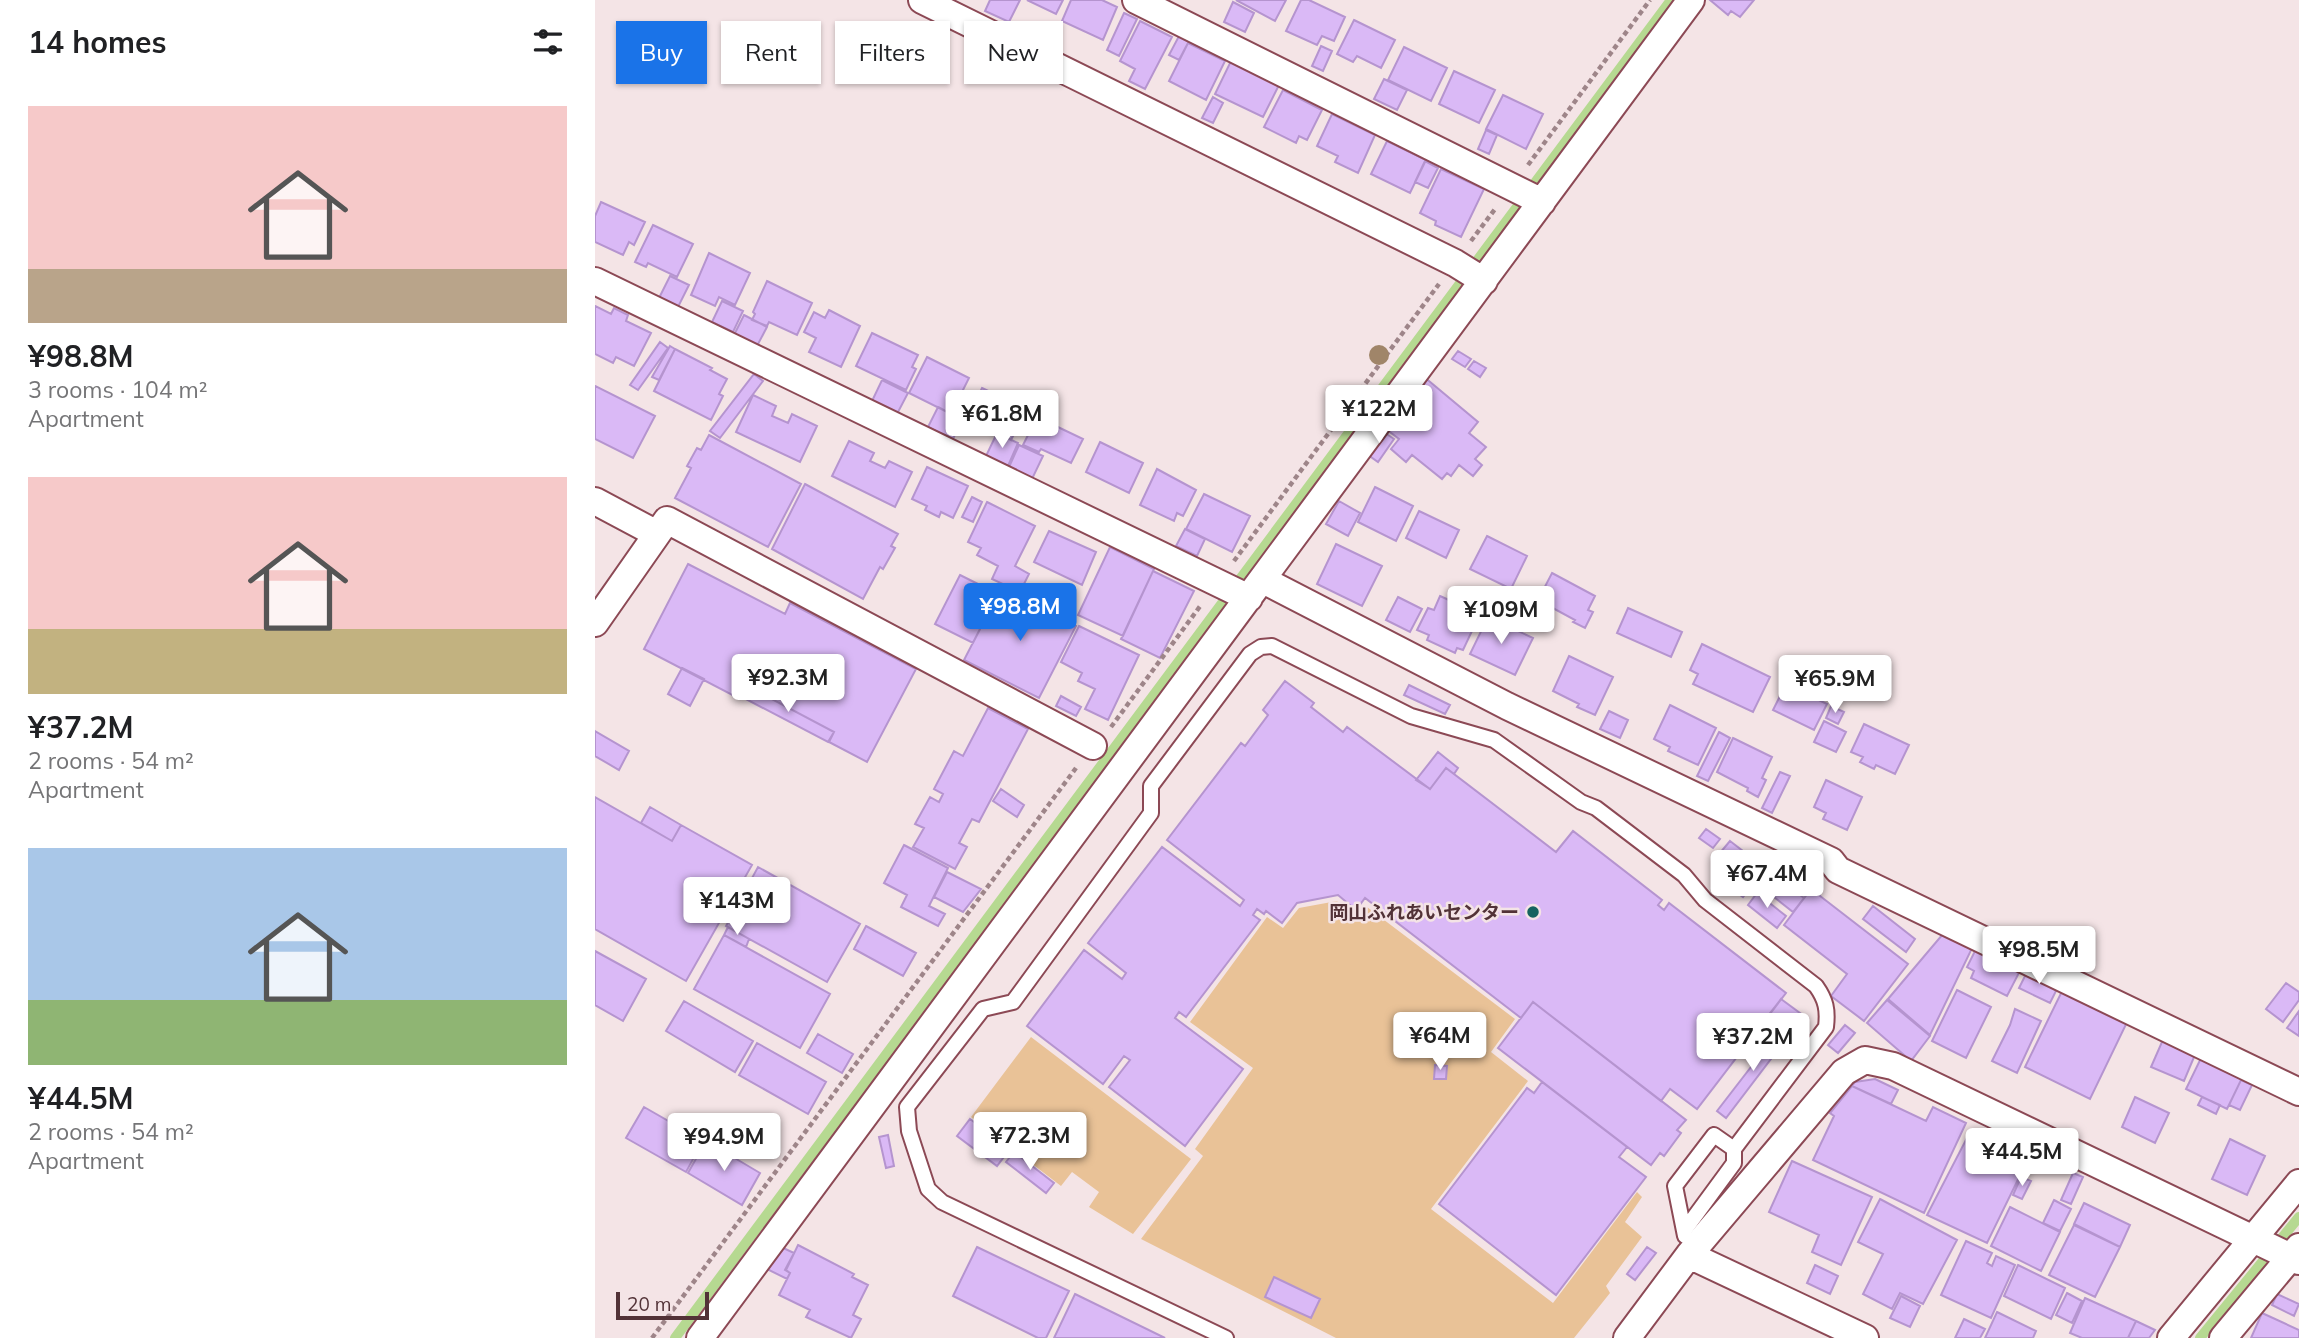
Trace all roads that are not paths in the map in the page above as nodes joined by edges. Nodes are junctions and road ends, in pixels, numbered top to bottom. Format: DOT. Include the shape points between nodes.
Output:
graph roads {
  1 [pos="922,0"];
  2 [pos="1136,0"];
  3 [pos="1691,0"];
  4 [pos="1527,194"];
  5 [pos="1469,272"];
  6 [pos="595,281"];
  7 [pos="595,501"];
  8 [pos="657,534"];
  9 [pos="1239,588"];
  10 [pos="595,623"];
  11 [pos="1093,746"];
  12 [pos="2299,1091"];
  13 [pos="1734,1149"];
  14 [pos="2299,1183"];
  15 [pos="1687,1243"];
  16 [pos="2281,1250"];
  17 [pos="700,1338"];
  18 [pos="1226,1338"];
  19 [pos="1627,1338"];
  20 [pos="1865,1338"];
  21 [pos="2171,1338"];
  22 [pos="2223,1338"];
  1 -- 5 [label="street"];
  2 -- 4 [label="street"];
  3 -- 4 [label="street"];
  4 -- 5 [label="street"];
  5 -- 9 [label="street"];
  6 -- 9 [label="street"];
  7 -- 8 [label="street"];
  8 -- 10 [label="street"];
  8 -- 11 [label="street" via="667,520"];
  9 -- 12 [label="street" via="1507,706"];
  9 -- 17 [label="street"];
  13 -- 15 [label="lane" via="1734,1163"];
  13 -- 15 [label="lane" via="1714,1135 1675,1186"];
  13 -- 18 [label="lane" via="1826,1027 1828,1010 1816,986 1705,900 1684,875 1596,808 1494,740 1411,716 1272,646 1261,647 1250,654 1151,786 1151,813 1013,1002 983,1009 907,1107 909,1130 928,1189 942,1202"];
  14 -- 16 [label="street"];
  15 -- 16 [label="street" via="1844,1072 1865,1060 1893,1066"];
  15 -- 19 [label="street"];
  15 -- 20 [label="street"];
  16 -- 21 [label="street"];
  16 -- 22 [label="street"];
}
